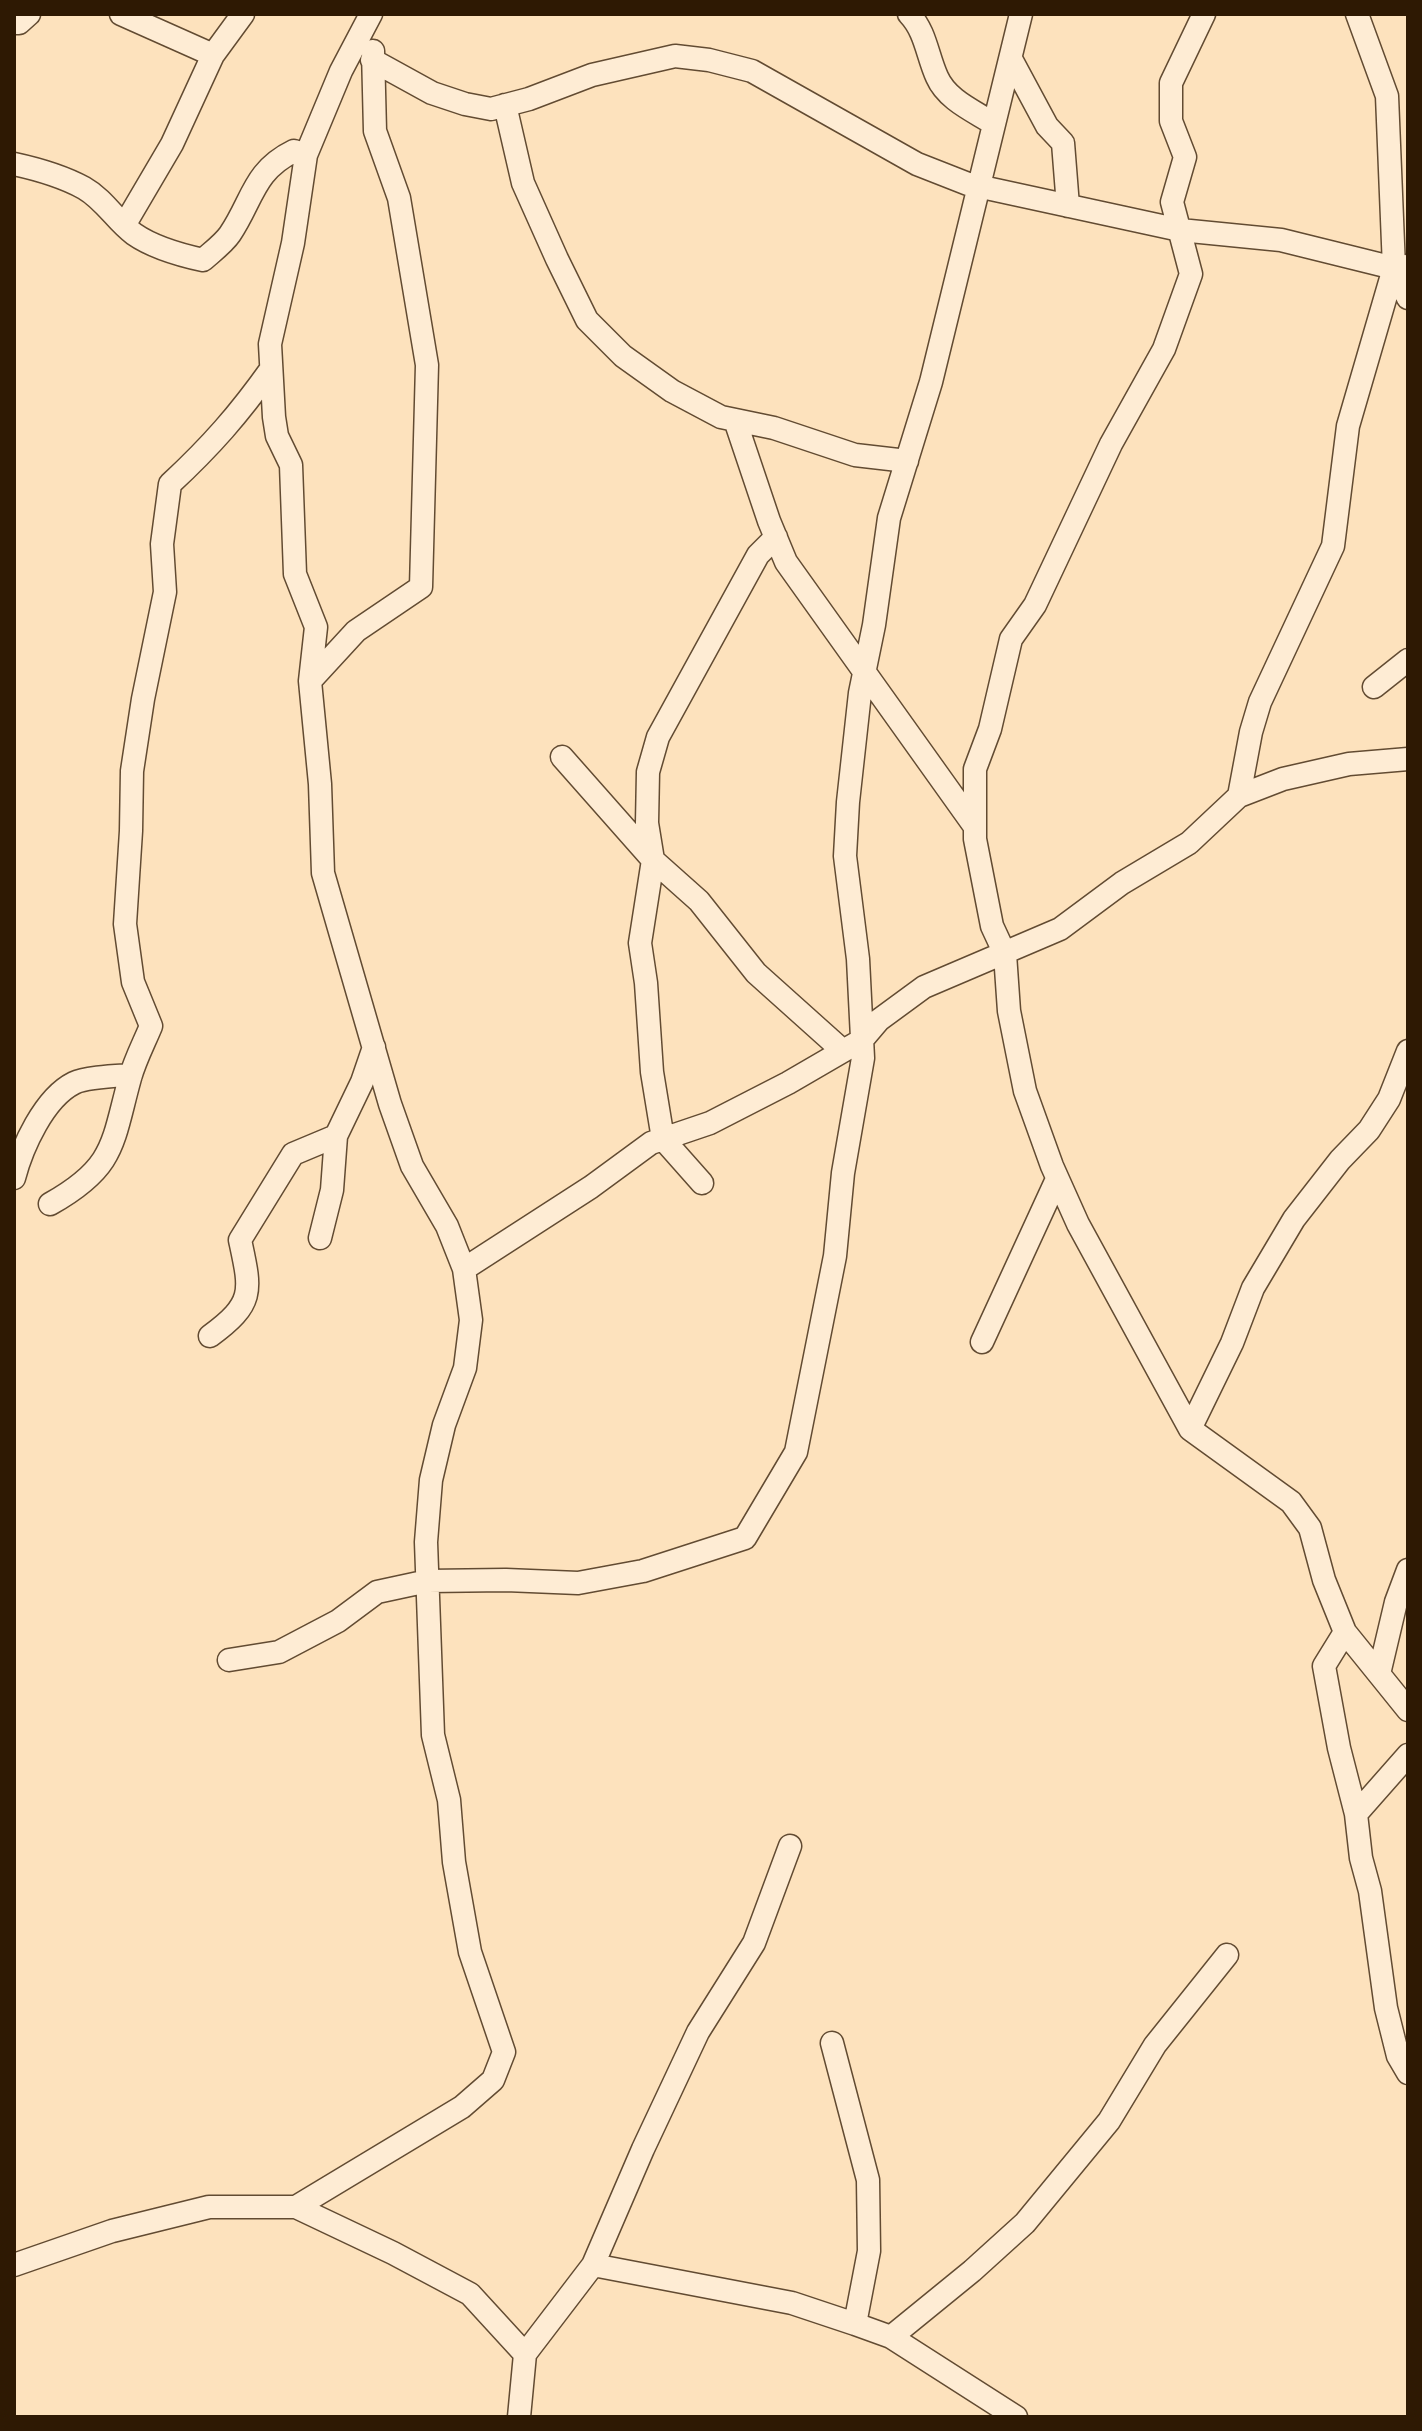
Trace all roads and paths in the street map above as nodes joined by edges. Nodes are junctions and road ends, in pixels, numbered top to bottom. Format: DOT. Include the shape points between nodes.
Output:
graph roads {
  1 [pos="29,14"];
  2 [pos="121,14"];
  3 [pos="243,14"];
  4 [pos="373,14"];
  5 [pos="909,14"];
  6 [pos="1021,14"];
  7 [pos="1204,14"];
  8 [pos="1357,14"];
  9 [pos="14,23"];
  10 [pos="213,55"];
  11 [pos="1011,59"];
  12 [pos="372,60"];
  13 [pos="505,105"];
  14 [pos="994,124"];
  15 [pos="306,155"];
  16 [pos="14,164"];
  17 [pos="978,187"];
  18 [pos="1068,206"];
  19 [pos="125,224"];
  20 [pos="1180,230"];
  21 [pos="1401,267"];
  22 [pos="1408,298"];
  23 [pos="271,369"];
  24 [pos="735,420"];
  25 [pos="907,461"];
  26 [pos="776,537"];
  27 [pos="1408,660"];
  28 [pos="864,671"];
  29 [pos="310,681"];
  30 [pos="1374,687"];
  31 [pos="562,757"];
  32 [pos="1405,766"];
  33 [pos="1239,796"];
  34 [pos="973,824"];
  35 [pos="653,860"];
  36 [pos="1005,954"];
  37 [pos="852,1046"];
  38 [pos="374,1047"];
  39 [pos="1408,1051"];
  40 [pos="131,1075"];
  41 [pos="336,1136"];
  42 [pos="663,1139"];
  43 [pos="14,1178"];
  44 [pos="1057,1179"];
  45 [pos="702,1183"];
  46 [pos="50,1204"];
  47 [pos="320,1238"];
  48 [pos="464,1269"];
  49 [pos="210,1336"];
  50 [pos="982,1342"];
  51 [pos="1190,1429"];
  52 [pos="1408,1570"];
  53 [pos="428,1581"];
  54 [pos="1345,1632"];
  55 [pos="229,1660"];
  56 [pos="1379,1674"];
  57 [pos="1408,1710"];
  58 [pos="1408,1755"];
  59 [pos="1356,1814"];
  60 [pos="790,1846"];
  61 [pos="1227,1955"];
  62 [pos="832,2043"];
  63 [pos="1408,2073"];
  64 [pos="296,2207"];
  65 [pos="14,2265"];
  66 [pos="593,2265"];
  67 [pos="855,2324"];
  68 [pos="891,2337"];
  69 [pos="525,2354"];
  70 [pos="519,2417"];
  71 [pos="1016,2417"];
  1 -- 9 [label="street"];
  2 -- 10 [label="street"];
  3 -- 10 [label="street"];
  4 -- 12 [label="street"];
  4 -- 15 [label="street" via="341,71"];
  5 -- 14 [label="street" via="949,96"];
  6 -- 11 [label="street"];
  7 -- 20 [label="street" via="1171,83 1171,121 1185,157 1172,202"];
  8 -- 21 [label="street" via="1387,96"];
  10 -- 19 [label="street" via="172,144"];
  11 -- 14 [label="street"];
  11 -- 18 [label="street" via="1047,126 1063,143"];
  12 -- 13 [label="street" via="432,93 491,109"];
  12 -- 29 [label="street" via="375,131 399,198 427,365 421,587 356,631"];
  13 -- 17 [label="street" via="592,75 675,56 709,60 752,71 917,164"];
  13 -- 24 [label="street" via="523,183 587,320 623,356 672,391"];
  14 -- 17 [label="street"];
  15 -- 19 [label="street" via="294,151 275,160 250,193 230,235 203,260 178,255 134,234"];
  15 -- 23 [label="street" via="270,344"];
  16 -- 19 [label="street" via="84,188"];
  17 -- 18 [label="street"];
  17 -- 25 [label="street"];
  18 -- 20 [label="street"];
  20 -- 21 [label="street" via="1281,240"];
  20 -- 34 [label="street" via="1191,274 1164,349 1105,456 1035,605 1011,639 975,769"];
  21 -- 22 [label="street"];
  21 -- 33 [label="street" via="1348,426 1333,546 1260,702"];
  23 -- 29 [label="street" via="277,436 291,465 295,574 316,627"];
  23 -- 40 [label="street" via="210,447 170,484 162,544 165,592 132,771 125,924 133,982 151,1026"];
  24 -- 25 [label="street" via="855,455"];
  24 -- 26 [label="street"];
  25 -- 28 [label="street" via="889,518"];
  26 -- 28 [label="street" via="807,594"];
  26 -- 35 [label="street" via="758,555 658,737 648,772"];
  27 -- 30 [label="street"];
  28 -- 34 [label="street"];
  28 -- 37 [label="street" via="845,856 858,959"];
  29 -- 38 [label="street" via="323,873"];
  31 -- 35 [label="street"];
  32 -- 33 [label="street" via="1349,764 1283,779"];
  33 -- 36 [label="street" via="1189,843 1060,929"];
  34 -- 36 [label="street" via="992,926"];
  35 -- 37 [label="street" via="699,901 756,973"];
  35 -- 42 [label="street" via="640,943"];
  36 -- 37 [label="street" via="924,987"];
  36 -- 44 [label="street" via="1009,1011 1025,1091"];
  37 -- 42 [label="street" via="710,1123"];
  37 -- 53 [label="street" via="863,1058 835,1256 796,1452 745,1538 643,1571 578,1583"];
  38 -- 41 [label="street"];
  38 -- 48 [label="street" via="412,1166 447,1226"];
  39 -- 51 [label="street" via="1389,1099 1369,1130 1294,1219 1253,1288"];
  40 -- 43 [label="street" via="75,1082 50,1104 22,1149"];
  40 -- 46 [label="street" via="115,1142 95,1173"];
  41 -- 47 [label="street" via="332,1190"];
  41 -- 49 [label="street" via="293,1154 275,1180 240,1240 248,1276 246,1299 234,1318"];
  42 -- 45 [label="street"];
  42 -- 48 [label="street"];
  44 -- 50 [label="street"];
  44 -- 51 [label="street"];
  48 -- 53 [label="street" via="471,1320 465,1368 431,1480"];
  51 -- 54 [label="street" via="1291,1502 1310,1528"];
  52 -- 56 [label="street"];
  53 -- 55 [label="street" via="377,1592 338,1621 279,1652"];
  53 -- 64 [label="street" via="433,1735 449,1800 470,1952 504,2052 493,2080 462,2107"];
  54 -- 56 [label="street"];
  54 -- 59 [label="street" via="1324,1666"];
  56 -- 57 [label="street"];
  58 -- 59 [label="street"];
  59 -- 63 [label="street" via="1386,2008 1398,2056"];
  60 -- 66 [label="street" via="754,1943 698,2032"];
  61 -- 68 [label="street" via="1155,2045 1109,2121 1025,2223"];
  62 -- 67 [label="street" via="868,2180 869,2251"];
  64 -- 65 [label="street" via="209,2207 112,2231"];
  64 -- 69 [label="street" via="470,2294"];
  66 -- 67 [label="street" via="792,2303"];
  66 -- 69 [label="street"];
  67 -- 68 [label="street"];
  68 -- 71 [label="street"];
  69 -- 70 [label="street"];
}
